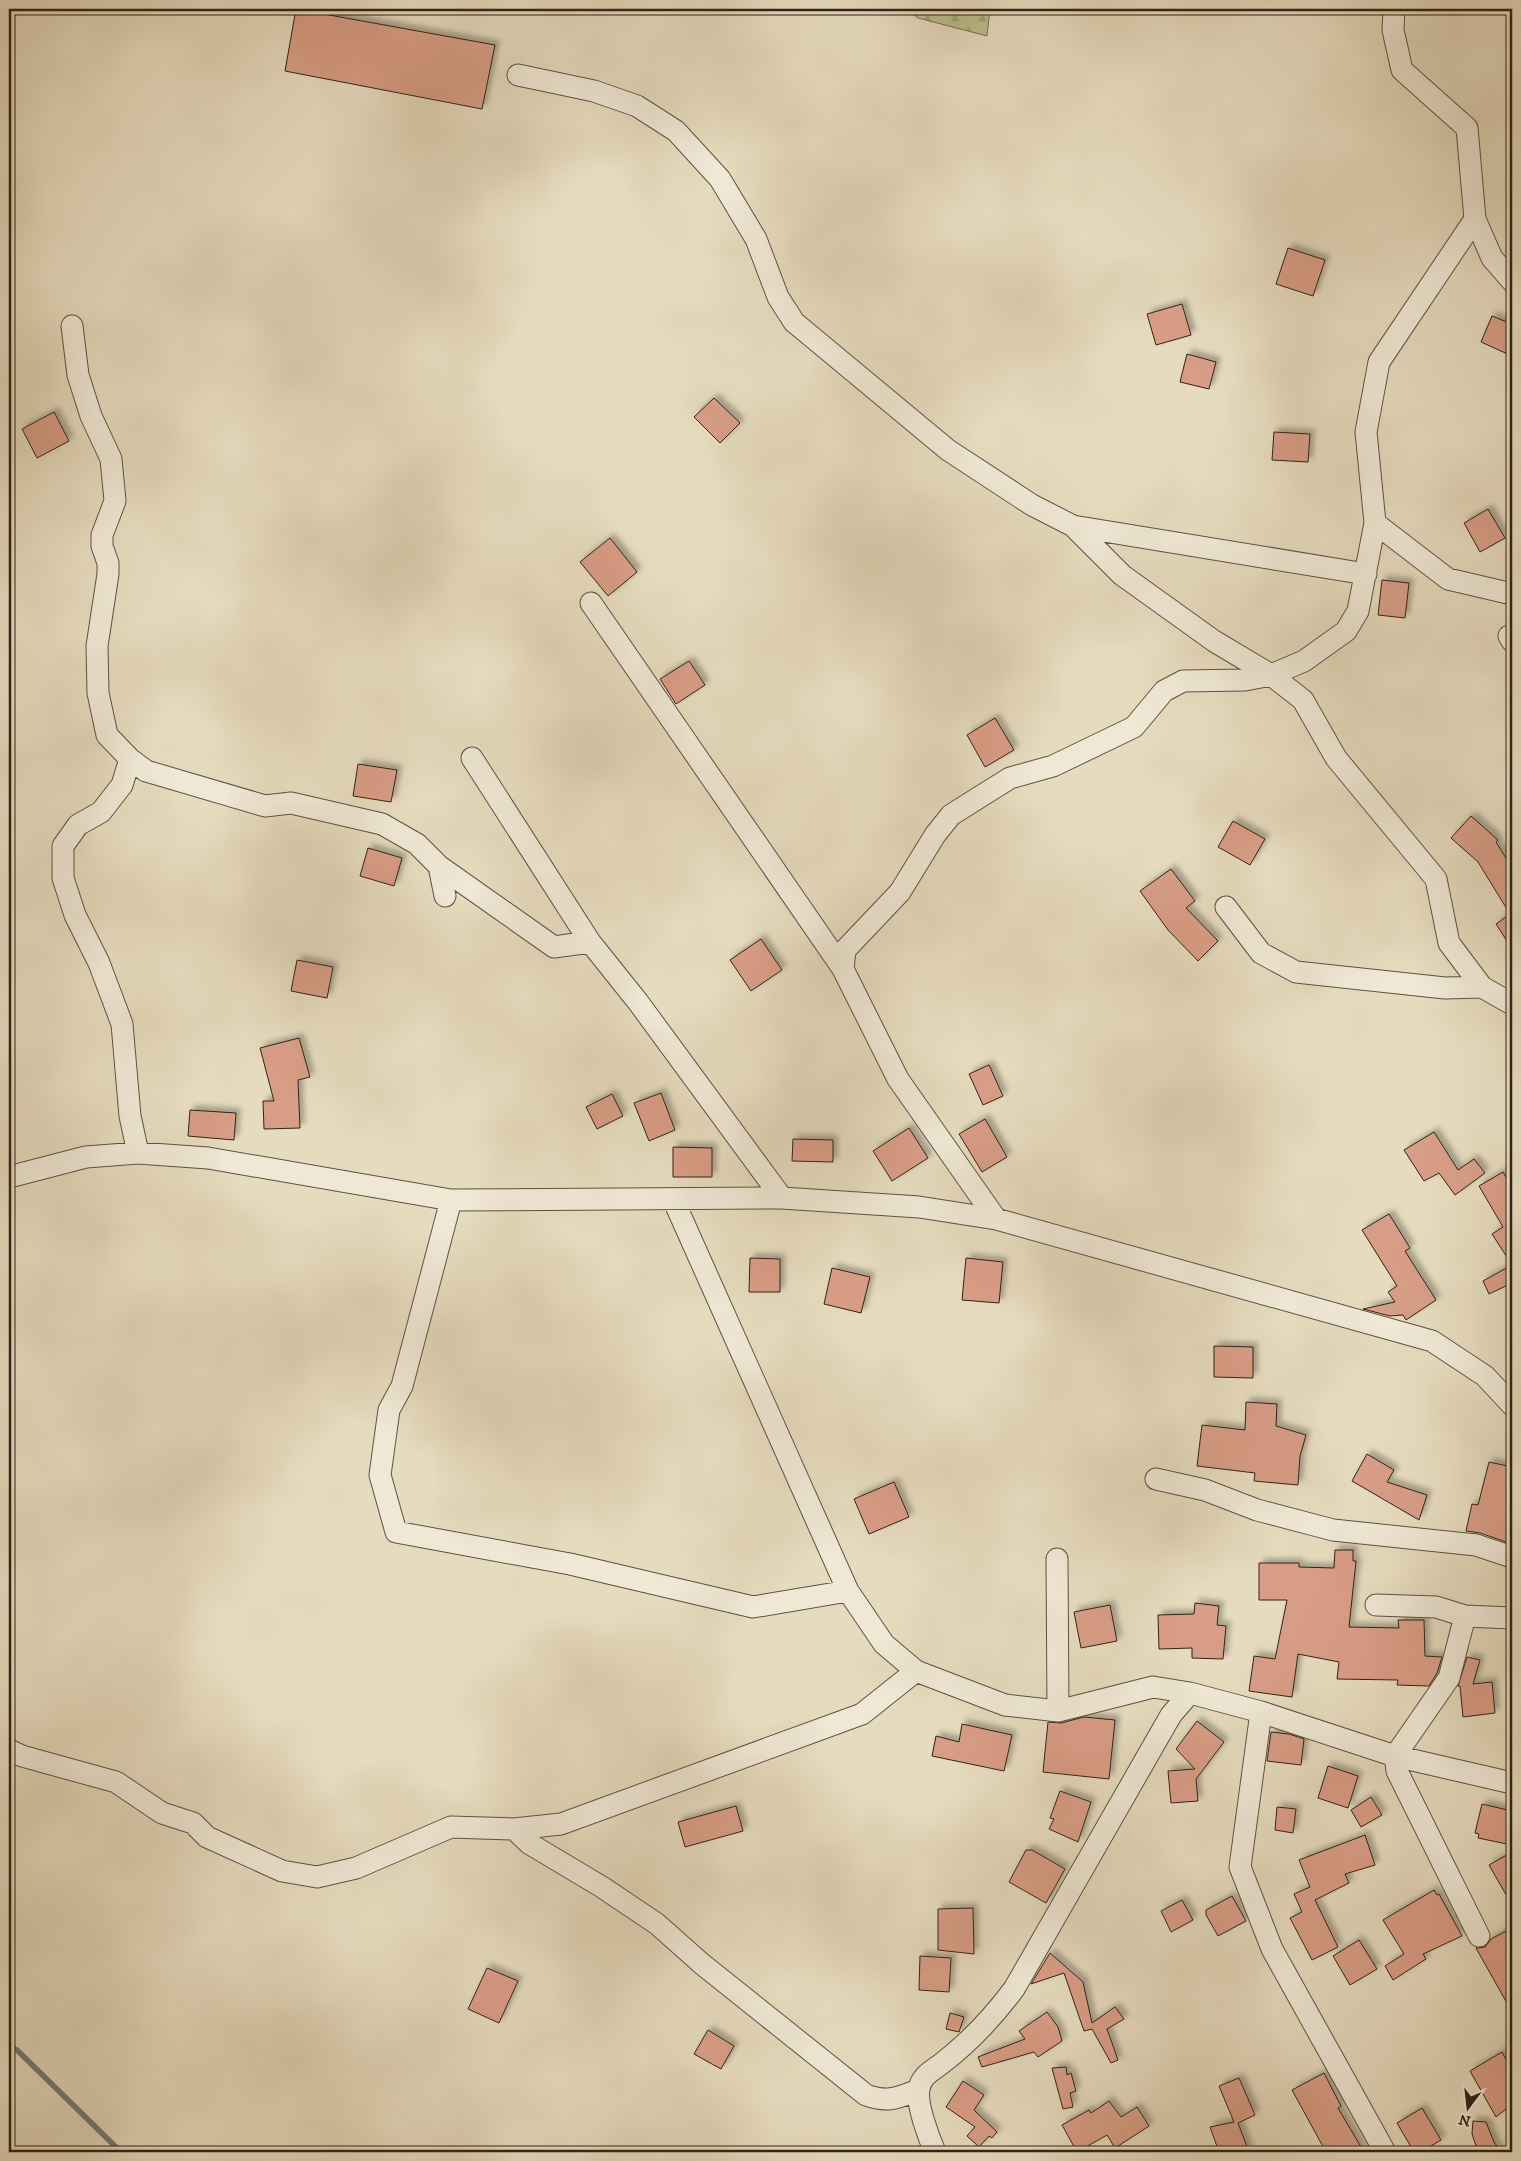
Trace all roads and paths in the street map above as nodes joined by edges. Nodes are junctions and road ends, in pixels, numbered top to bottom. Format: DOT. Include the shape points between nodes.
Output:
graph roads {
  1 [pos="1394,9"];
  2 [pos="518,76"];
  3 [pos="1475,219"];
  4 [pos="1512,281"];
  5 [pos="72,326"];
  6 [pos="1375,523"];
  7 [pos="1073,526"];
  8 [pos="1366,574"];
  9 [pos="1512,594"];
  10 [pos="590,603"];
  11 [pos="1271,675"];
  12 [pos="472,758"];
  13 [pos="130,760"];
  14 [pos="438,866"];
  15 [pos="445,896"];
  16 [pos="1226,907"];
  17 [pos="590,942"];
  18 [pos="843,969"];
  19 [pos="1482,987"];
  20 [pos="1512,1004"];
  21 [pos="138,1153"];
  22 [pos="9,1177"];
  23 [pos="673,1198"];
  24 [pos="782,1198"];
  25 [pos="451,1200"];
  26 [pos="996,1219"];
  27 [pos="1512,1405"];
  28 [pos="1156,1479"];
  29 [pos="1512,1557"];
  30 [pos="1057,1559"];
  31 [pos="848,1591"];
  32 [pos="1376,1605"];
  33 [pos="1465,1616"];
  34 [pos="1512,1618"];
  35 [pos="916,1671"];
  36 [pos="1190,1693"];
  37 [pos="1058,1711"];
  38 [pos="1261,1712"];
  39 [pos="9,1750"];
  40 [pos="1396,1756"];
  41 [pos="1512,1784"];
  42 [pos="514,1830"];
  43 [pos="1479,1936"];
  44 [pos="918,2090"];
  45 [pos="935,2152"];
  46 [pos="1385,2152"];
  1 -- 3 [label="street" via="1393,30 1402,70 1467,128"];
  2 -- 7 [label="street" via="594,90 638,106 676,131 720,179 756,240 778,298 794,322 948,450 1032,505"];
  3 -- 4 [label="street" via="1492,258"];
  3 -- 6 [label="street" via="1379,362 1366,432"];
  5 -- 13 [label="street" via="78,375 91,416 111,459 115,502 102,535 108,574 97,646 98,693 108,734"];
  6 -- 8 [label="street"];
  6 -- 9 [label="street" via="1448,579"];
  7 -- 8 [label="street"];
  7 -- 11 [label="street" via="1122,575 1214,641"];
  8 -- 11 [label="street" via="1358,611 1346,631 1304,661"];
  10 -- 18 [label="street"];
  11 -- 18 [label="street" via="1245,680 1182,681 1164,691 1134,727 1052,766 1010,778 952,814 900,892 845,950"];
  11 -- 19 [label="street" via="1303,700 1336,758 1436,879 1449,944"];
  12 -- 17 [label="street"];
  13 -- 14 [label="street" via="146,771 265,806 291,803 382,824 417,844"];
  13 -- 21 [label="street" via="122,785 102,812 78,825 63,846 63,878 75,915 99,963 122,1024 130,1116"];
  14 -- 15 [label="street"];
  14 -- 17 [label="street" via="554,947"];
  16 -- 19 [label="street" via="1261,953 1296,972 1446,988"];
  17 -- 24 [label="street"];
  18 -- 26 [label="street" via="898,1079"];
  19 -- 20 [label="street"];
  21 -- 22 [label="street" via="86,1157"];
  21 -- 25 [label="street" via="208,1158"];
  23 -- 24 [label="street"];
  23 -- 25 [label="street"];
  23 -- 31 [label="street"];
  24 -- 26 [label="street" via="919,1207"];
  25 -- 31 [label="street" via="402,1386 389,1410 380,1475 396,1532 570,1564 753,1607"];
  26 -- 27 [label="street" via="1432,1341 1485,1376"];
  28 -- 29 [label="street" via="1205,1490 1257,1510 1333,1530 1476,1545"];
  30 -- 37 [label="street"];
  31 -- 35 [label="street" via="884,1644"];
  32 -- 33 [label="street" via="1436,1607"];
  33 -- 34 [label="street"];
  33 -- 40 [label="street" via="1448,1678"];
  35 -- 37 [label="street" via="1005,1705"];
  35 -- 42 [label="street" via="862,1714 561,1824"];
  36 -- 37 [label="street" via="1153,1687"];
  36 -- 38 [label="street"];
  36 -- 44 [label="street" via="1171,1715 1014,1989 989,2021 924,2077"];
  38 -- 40 [label="street"];
  38 -- 46 [label="street" via="1240,1867 1272,1949"];
  39 -- 42 [label="street" via="116,1782 162,1813 193,1823 207,1837 282,1871 317,1876 356,1868 451,1827"];
  40 -- 41 [label="street"];
  40 -- 43 [label="street" via="1397,1771"];
  42 -- 44 [label="street" via="530,1844 658,1924 702,1964 866,2095 879,2100 894,2099"];
  44 -- 45 [label="street" via="926,2132"];
}
